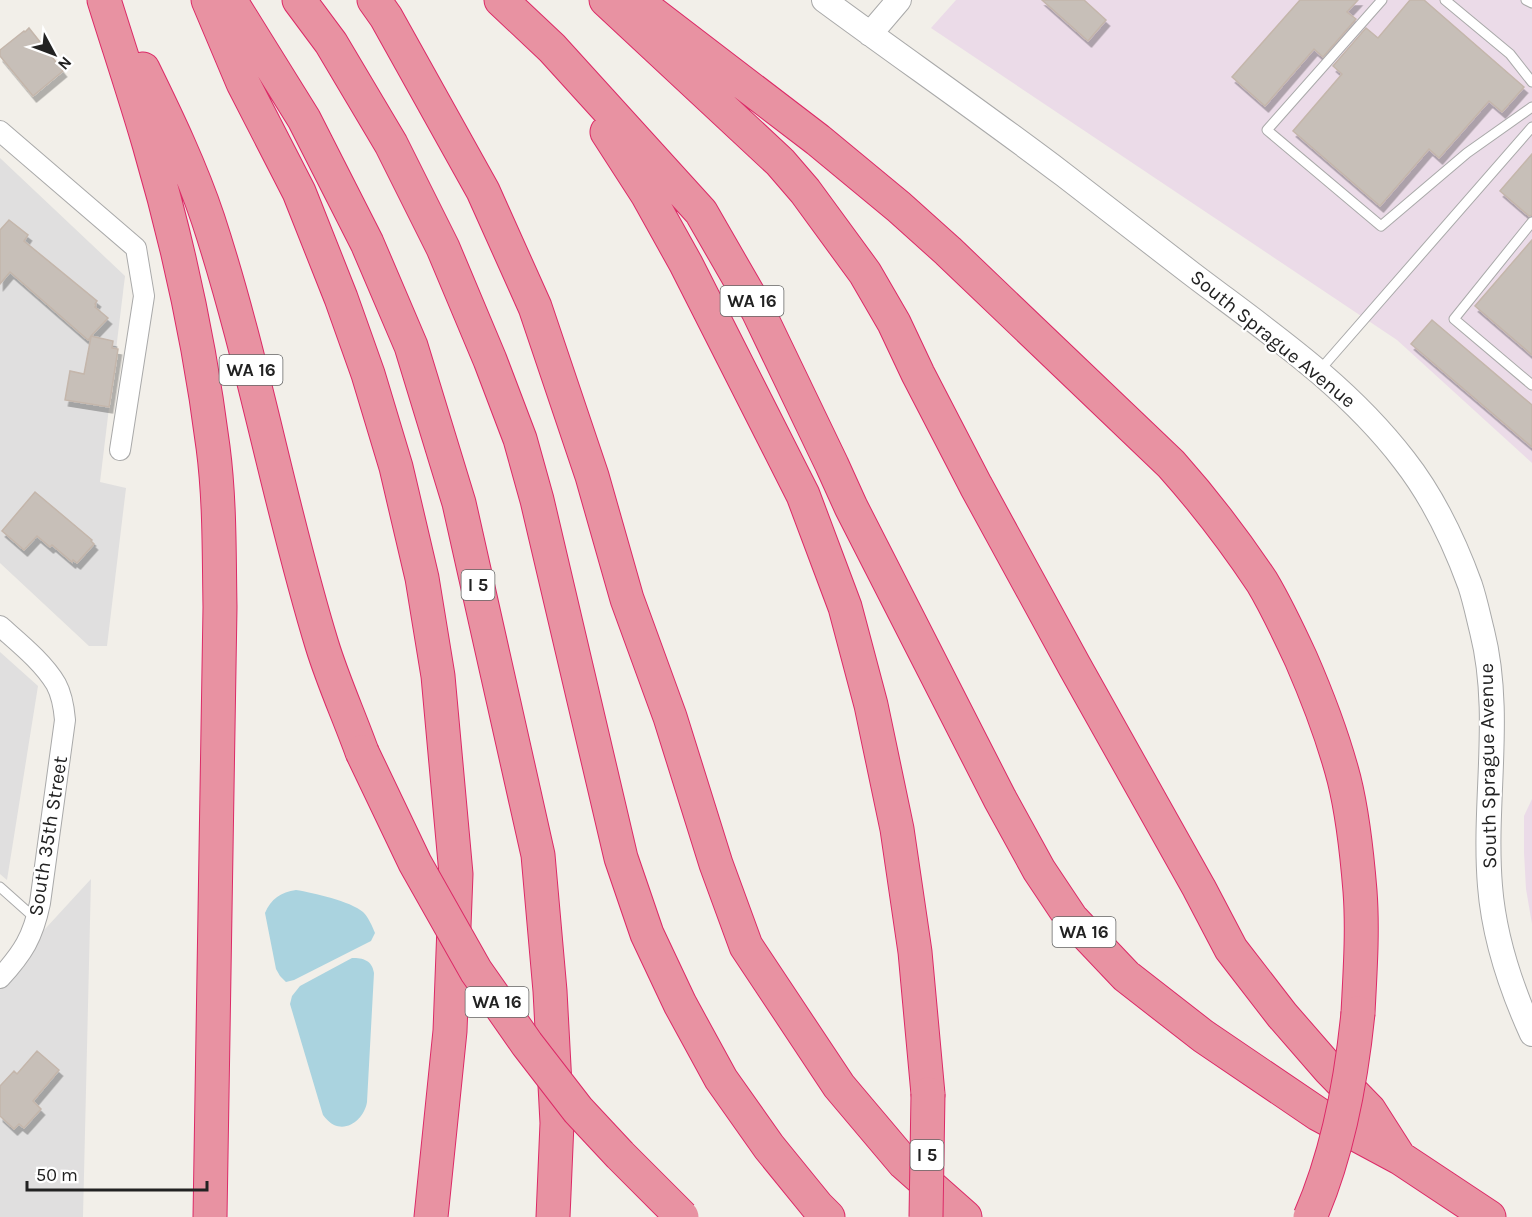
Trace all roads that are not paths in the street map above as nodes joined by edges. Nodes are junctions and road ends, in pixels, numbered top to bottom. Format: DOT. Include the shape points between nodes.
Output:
graph roads {
  1 [pos="104,0"];
  2 [pos="110,0"];
  3 [pos="208,0"];
  4 [pos="230,0"];
  5 [pos="299,0"];
  6 [pos="374,0"];
  7 [pos="501,0"];
  8 [pos="606,0"];
  9 [pos="635,0"];
  10 [pos="824,0"];
  11 [pos="899,0"];
  12 [pos="1382,0"];
  13 [pos="1445,0"];
  14 [pos="1526,0"];
  15 [pos="1532,3"];
  16 [pos="870,34"];
  17 [pos="552,48"];
  18 [pos="1532,82"];
  19 [pos="1532,107"];
  20 [pos="1532,127"];
  21 [pos="0,131"];
  22 [pos="1532,222"];
  23 [pos="1319,371"];
  24 [pos="1532,385"];
  25 [pos="120,450"];
  26 [pos="0,626"];
  27 [pos="0,887"];
  28 [pos="37,920"];
  29 [pos="0,978"];
  30 [pos="1532,1034"];
  31 [pos="1400,1158"];
  32 [pos="210,1217"];
  33 [pos="431,1217"];
  34 [pos="553,1217"];
  35 [pos="682,1217"];
  36 [pos="828,1217"];
  37 [pos="926,1217"];
  38 [pos="965,1217"];
  39 [pos="1310,1217"];
  40 [pos="1489,1217"];
  1 -- 32 [label="highway" via="149,145 182,274 214,450 220,607"];
  2 -- 35 [label="highway, WA 16, bridge" via="180,145 208,218 323,647 362,752 415,863 476,971 578,1110"];
  3 -- 33 [label="highway" via="243,83 299,192 341,298 396,467 422,578 438,676 456,874 450,1031"];
  4 -- 34 [label="highway, I 5" via="304,119 367,243 411,346 459,504 538,855 557,1123"];
  5 -- 36 [label="highway" via="331,44 391,144 443,248 486,350 537,500 621,858 648,934 721,1079 769,1147"];
  6 -- 38 [label="highway" via="483,191 535,307 592,476 627,599 746,946 839,1086 904,1162"];
  7 -- 17 [label="highway, I 5"];
  8 -- 31 [label="highway" via="780,162 865,273 976,486 1231,949 1282,1015 1369,1110"];
  9 -- 39 [label="highway, bridge" via="818,140 948,251 1171,464 1204,501 1263,584 1284,622 1328,725 1344,780 1360,892 1361,958 1354,1056 1335,1147"];
  10 -- 16 [label="street, South Sprague Avenue"];
  11 -- 16 [label="street"];
  12 -- 19 [label="lane" via="1267,130 1381,226 1467,153"];
  13 -- 18 [label="lane" via="1510,54"];
  14 -- 15 [label="lane"];
  16 -- 23 [label="street, South Sprague Avenue" via="1062,174"];
  17 -- 31 [label="highway, WA 16" via="701,212 758,311 850,507 1000,800 1071,918 1126,976 1203,1036 1318,1114"];
  17 -- 37 [label="highway, I 5, bridge" via="647,194 686,264 803,495 845,607 897,829 915,952 928,1094"];
  20 -- 23 [label="lane"];
  21 -- 25 [label="street" via="136,248 144,296"];
  22 -- 24 [label="lane" via="1454,319"];
  23 -- 30 [label="street, South Sprague Avenue" via="1368,416 1422,484 1470,587 1491,681 1490,888 1507,970"];
  26 -- 28 [label="street, South 35th Street" via="56,684 64,711"];
  27 -- 28 [label="lane"];
  28 -- 29 [label="street, South 35th Street" via="23,950"];
  31 -- 40 [label="highway, WA 16"];
}
